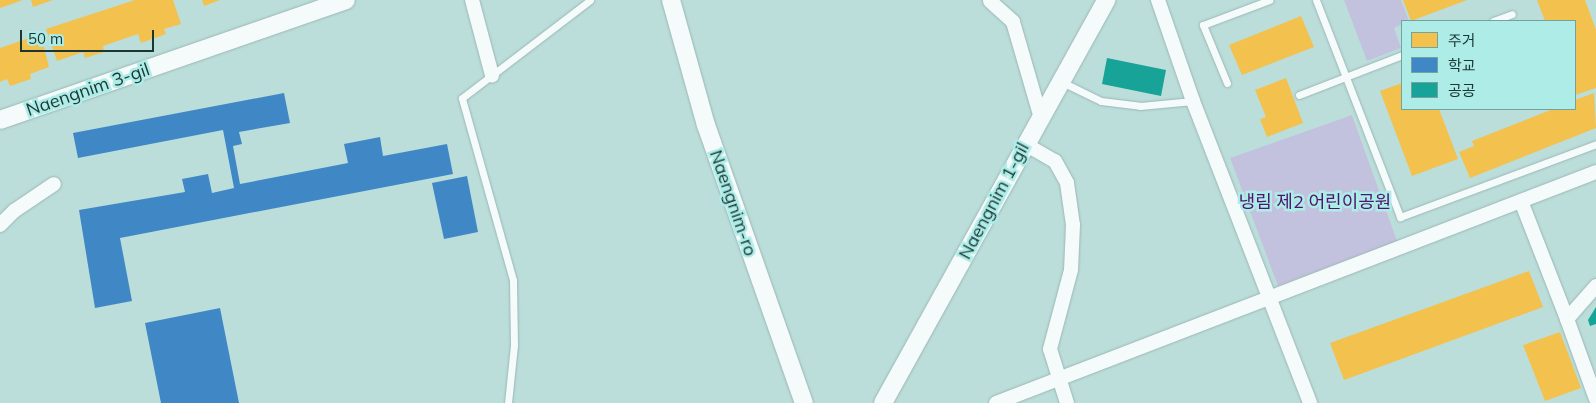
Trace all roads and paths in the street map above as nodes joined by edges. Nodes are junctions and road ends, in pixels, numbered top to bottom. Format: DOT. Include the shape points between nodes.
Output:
graph roads {
  1 [pos="346,0"];
  2 [pos="472,0"];
  3 [pos="590,0"];
  4 [pos="670,0"];
  5 [pos="1106,0"];
  6 [pos="1158,0"];
  7 [pos="1270,0"];
  8 [pos="1316,0"];
  9 [pos="990,1"];
  10 [pos="1512,14"];
  11 [pos="1496,20"];
  12 [pos="1401,56"];
  13 [pos="492,75"];
  14 [pos="1345,77"];
  15 [pos="1059,81"];
  16 [pos="1226,83"];
  17 [pos="1298,96"];
  18 [pos="1193,101"];
  19 [pos="1040,115"];
  20 [pos="0,120"];
  21 [pos="1025,144"];
  22 [pos="1596,144"];
  23 [pos="1596,172"];
  24 [pos="54,184"];
  25 [pos="1522,201"];
  26 [pos="0,225"];
  27 [pos="1596,286"];
  28 [pos="1269,298"];
  29 [pos="1567,319"];
  30 [pos="1058,379"];
  31 [pos="1596,399"];
  32 [pos="508,403"];
  33 [pos="804,403"];
  34 [pos="883,403"];
  35 [pos="996,403"];
  36 [pos="1067,403"];
  37 [pos="1310,403"];
  1 -- 20 [label="street, Naengnim 3-gil"];
  2 -- 13 [label="street"];
  3 -- 13 [label="lane"];
  4 -- 33 [label="street, Naengnim-ro" via="706,125"];
  5 -- 15 [label="street, Naengnim 1-gil"];
  6 -- 18 [label="street"];
  7 -- 16 [label="lane" via="1204,25"];
  8 -- 14 [label="lane"];
  9 -- 19 [label="street" via="1013,22"];
  10 -- 11 [label="lane"];
  12 -- 14 [label="lane"];
  13 -- 32 [label="lane" via="462,98 513,280 514,345"];
  14 -- 17 [label="lane"];
  14 -- 22 [label="lane" via="1400,217"];
  15 -- 18 [label="lane" via="1101,101 1140,106"];
  15 -- 19 [label="street, Naengnim 1-gil"];
  18 -- 28 [label="street"];
  19 -- 21 [label="street, Naengnim 1-gil"];
  21 -- 30 [label="street" via="1055,161 1067,184 1073,225 1071,270 1050,349"];
  21 -- 34 [label="street, Naengnim 1-gil"];
  23 -- 25 [label="street"];
  24 -- 26 [label="street" via="14,211"];
  25 -- 28 [label="street"];
  25 -- 29 [label="street"];
  27 -- 29 [label="street"];
  28 -- 30 [label="street"];
  28 -- 37 [label="street"];
  29 -- 31 [label="street"];
  30 -- 35 [label="street"];
  30 -- 36 [label="street"];
}
